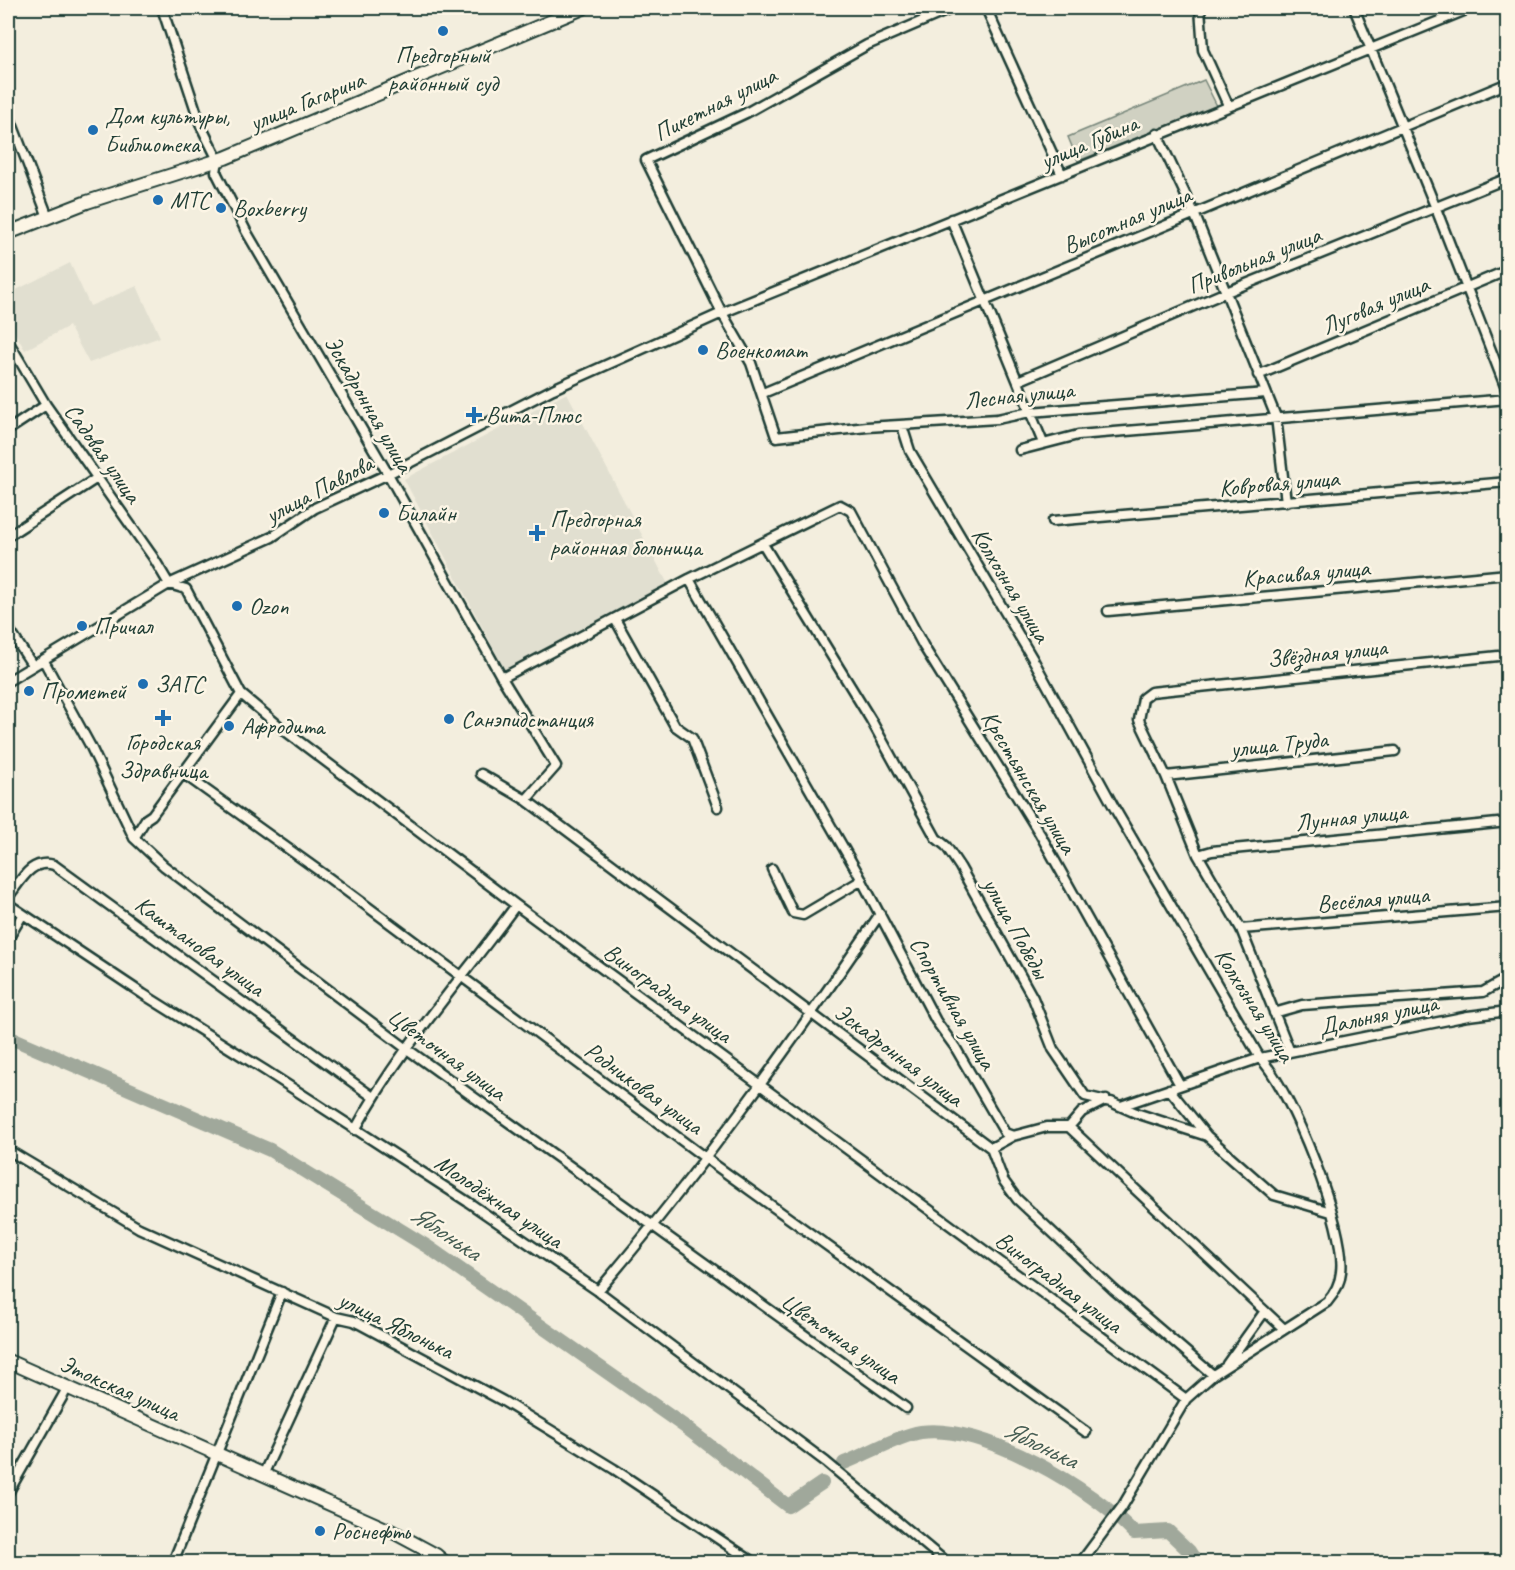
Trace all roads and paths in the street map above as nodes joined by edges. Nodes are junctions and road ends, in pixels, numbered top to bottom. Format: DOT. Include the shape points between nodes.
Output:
graph roads {
  1 [pos="162,8"];
  2 [pos="584,8"];
  3 [pos="953,8"];
  4 [pos="986,8"];
  5 [pos="1200,8"];
  6 [pos="1354,8"];
  7 [pos="1471,8"];
  8 [pos="1370,49"];
  9 [pos="1508,83"];
  10 [pos="1228,105"];
  11 [pos="8,113"];
  12 [pos="1401,127"];
  13 [pos="1157,134"];
  14 [pos="218,160"];
  15 [pos="1062,175"];
  16 [pos="1508,178"];
  17 [pos="1435,206"];
  18 [pos="1194,213"];
  19 [pos="48,217"];
  20 [pos="951,219"];
  21 [pos="8,233"];
  22 [pos="1508,270"];
  23 [pos="1467,287"];
  24 [pos="1224,293"];
  25 [pos="985,302"];
  26 [pos="722,313"];
  27 [pos="8,341"];
  28 [pos="1508,364"];
  29 [pos="1498,368"];
  30 [pos="1258,375"];
  31 [pos="1018,381"];
  32 [pos="763,393"];
  33 [pos="1266,393"];
  34 [pos="1508,394"];
  35 [pos="1508,399"];
  36 [pos="46,405"];
  37 [pos="1030,412"];
  38 [pos="1276,417"];
  39 [pos="902,426"];
  40 [pos="8,430"];
  41 [pos="1043,443"];
  42 [pos="1020,450"];
  43 [pos="388,474"];
  44 [pos="97,478"];
  45 [pos="1508,482"];
  46 [pos="1286,502"];
  47 [pos="1053,521"];
  48 [pos="8,536"];
  49 [pos="763,544"];
  50 [pos="1508,574"];
  51 [pos="689,579"];
  52 [pos="169,584"];
  53 [pos="1108,611"];
  54 [pos="615,619"];
  55 [pos="8,628"];
  56 [pos="1508,655"];
  57 [pos="44,661"];
  58 [pos="33,666"];
  59 [pos="502,678"];
  60 [pos="8,681"];
  61 [pos="241,694"];
  62 [pos="1395,751"];
  63 [pos="181,772"];
  64 [pos="481,774"];
  65 [pos="1166,776"];
  66 [pos="526,800"];
  67 [pos="718,807"];
  68 [pos="1508,822"];
  69 [pos="134,838"];
  70 [pos="1198,855"];
  71 [pos="772,869"];
  72 [pos="862,880"];
  73 [pos="8,897"];
  74 [pos="8,904"];
  75 [pos="516,905"];
  76 [pos="1508,907"];
  77 [pos="23,914"];
  78 [pos="880,914"];
  79 [pos="1241,929"];
  80 [pos="8,939"];
  81 [pos="462,978"];
  82 [pos="1508,978"];
  83 [pos="1508,1011"];
  84 [pos="1274,1013"];
  85 [pos="812,1014"];
  86 [pos="407,1049"];
  87 [pos="1290,1052"];
  88 [pos="1260,1058"];
  89 [pos="759,1083"];
  90 [pos="1180,1084"];
  91 [pos="1169,1089"];
  92 [pos="373,1097"];
  93 [pos="1106,1101"];
  94 [pos="1121,1106"];
  95 [pos="1069,1127"];
  96 [pos="356,1130"];
  97 [pos="1013,1136"];
  98 [pos="1207,1136"];
  99 [pos="991,1148"];
  100 [pos="8,1150"];
  101 [pos="704,1157"];
  102 [pos="1331,1212"];
  103 [pos="652,1227"];
  104 [pos="598,1291"];
  105 [pos="282,1292"];
  106 [pos="1265,1311"];
  107 [pos="336,1317"];
  108 [pos="1284,1329"];
  109 [pos="8,1361"];
  110 [pos="1224,1369"];
  111 [pos="1213,1375"];
  112 [pos="68,1387"];
  113 [pos="1186,1399"];
  114 [pos="906,1408"];
  115 [pos="1086,1432"];
  116 [pos="216,1453"];
  117 [pos="263,1475"];
  118 [pos="8,1493"];
  119 [pos="173,1563"];
  120 [pos="444,1563"];
  121 [pos="753,1563"];
  122 [pos="946,1563"];
  123 [pos="1081,1563"];
  1 -- 14 [label="street, Эскадронная улица" via="201,126"];
  2 -- 14 [label="street, улица Гагарина"];
  3 -- 26 [label="street, Пикетная улица" via="867,45 746,113 646,160"];
  4 -- 15 [label="street"];
  5 -- 10 [label="street" via="1203,50"];
  6 -- 8 [label="street"];
  7 -- 8 [label="street, улица Губина"];
  8 -- 10 [label="street, улица Губина"];
  8 -- 12 [label="street"];
  9 -- 12 [label="street, Высотная улица"];
  10 -- 13 [label="street, улица Губина"];
  11 -- 19 [label="street"];
  12 -- 17 [label="street"];
  12 -- 18 [label="street, Высотная улица"];
  13 -- 15 [label="street, улица Губина"];
  13 -- 18 [label="street"];
  14 -- 19 [label="street, улица Гагарина"];
  14 -- 43 [label="street, Эскадронная улица" via="216,172 246,231"];
  15 -- 20 [label="street, улица Губина"];
  16 -- 17 [label="street, Привольная улица"];
  17 -- 23 [label="street"];
  17 -- 24 [label="street, Привольная улица"];
  18 -- 24 [label="street"];
  18 -- 25 [label="street, Высотная улица"];
  19 -- 21 [label="street, улица Гагарина"];
  20 -- 25 [label="street"];
  20 -- 26 [label="street, улица Губина"];
  22 -- 23 [label="street, Луговая улица"];
  23 -- 29 [label="street"];
  23 -- 30 [label="street, Луговая улица"];
  24 -- 30 [label="street"];
  24 -- 31 [label="street, Привольная улица"];
  25 -- 31 [label="street"];
  25 -- 32 [label="street, Высотная улица"];
  26 -- 32 [label="street" via="751,363"];
  26 -- 43 [label="street, улица Павлова" via="553,389"];
  27 -- 36 [label="street, Садовая улица"];
  28 -- 29 [label="street"];
  29 -- 34 [label="street"];
  30 -- 33 [label="street"];
  31 -- 37 [label="street"];
  32 -- 39 [label="street, Лесная улица" via="776,438"];
  33 -- 37 [label="street, Лесная улица"];
  33 -- 38 [label="street"];
  35 -- 38 [label="street, Лесная улица"];
  36 -- 40 [label="street"];
  36 -- 44 [label="street, Садовая улица"];
  37 -- 39 [label="street, Лесная улица" via="997,419"];
  37 -- 41 [label="street"];
  38 -- 41 [label="street, Лесная улица" via="1078,435"];
  38 -- 46 [label="street"];
  39 -- 88 [label="street, Колхозная улица" via="910,451"];
  41 -- 42 [label="street, Лесная улица"];
  43 -- 52 [label="street, улица Павлова" via="315,508 272,537"];
  43 -- 59 [label="street, Эскадронная улица"];
  44 -- 48 [label="street"];
  44 -- 52 [label="street, Садовая улица"];
  45 -- 46 [label="street, Ковровая улица"];
  46 -- 47 [label="street, Ковровая улица"];
  49 -- 51 [label="street"];
  49 -- 90 [label="street, Крестьянская улица" via="840,505 851,511 924,647 1040,834"];
  49 -- 93 [label="street, улица Победы" via="871,720 936,838 960,867 1033,999 1053,1049 1084,1096"];
  50 -- 53 [label="street, Красивая улица"];
  51 -- 54 [label="street"];
  51 -- 72 [label="street, Спортивная улица"];
  52 -- 57 [label="street, улица Павлова"];
  52 -- 61 [label="street, Виноградная улица" via="186,589"];
  54 -- 59 [label="street"];
  54 -- 67 [label="street" via="675,726 692,738"];
  55 -- 58 [label="street"];
  56 -- 65 [label="street, Звёздная улица" via="1151,692 1143,698 1139,720"];
  57 -- 58 [label="street, улица Павлова"];
  57 -- 69 [label="street, Цветочная улица"];
  58 -- 60 [label="street, улица Павлова"];
  59 -- 66 [label="street, Эскадронная улица" via="556,766"];
  61 -- 63 [label="street"];
  61 -- 75 [label="street, Виноградная улица"];
  62 -- 65 [label="street, улица Труда"];
  63 -- 69 [label="street"];
  63 -- 81 [label="street, Родниковая улица"];
  64 -- 66 [label="street, Эскадронная улица"];
  65 -- 70 [label="street"];
  66 -- 85 [label="street, Эскадронная улица"];
  68 -- 70 [label="street, Лунная улица"];
  69 -- 86 [label="street, Цветочная улица" via="164,866"];
  70 -- 79 [label="street"];
  71 -- 72 [label="street" via="793,914 803,915"];
  72 -- 78 [label="street, Спортивная улица"];
  73 -- 92 [label="street, Каштановая улица" via="34,865 54,865"];
  74 -- 77 [label="street, Молодёжная улица"];
  75 -- 81 [label="street"];
  75 -- 89 [label="street, Виноградная улица"];
  76 -- 79 [label="street, Весёлая улица"];
  77 -- 80 [label="street"];
  77 -- 96 [label="street, Молодёжная улица"];
  78 -- 85 [label="street"];
  78 -- 97 [label="street, Спортивная улица" via="936,1021 1005,1133"];
  79 -- 84 [label="street"];
  81 -- 86 [label="street"];
  81 -- 101 [label="street, Родниковая улица"];
  82 -- 84 [label="street" via="1483,992 1302,1005"];
  83 -- 87 [label="street, Дальняя улица"];
  84 -- 87 [label="street"];
  85 -- 89 [label="street"];
  85 -- 99 [label="street, Эскадронная улица"];
  86 -- 92 [label="street"];
  86 -- 103 [label="street, Цветочная улица"];
  87 -- 88 [label="street, Дальняя улица"];
  88 -- 90 [label="street, Дальняя улица"];
  88 -- 102 [label="street, Колхозная улица" via="1277,1078 1308,1144"];
  89 -- 101 [label="street"];
  89 -- 113 [label="street, Виноградная улица"];
  90 -- 91 [label="street, Дальняя улица"];
  91 -- 94 [label="street, Дальняя улица"];
  91 -- 98 [label="street"];
  92 -- 96 [label="street"];
  93 -- 94 [label="street, улица Победы"];
  93 -- 95 [label="street" via="1082,1112"];
  94 -- 98 [label="street, улица Победы"];
  95 -- 97 [label="street" via="1047,1127"];
  95 -- 106 [label="street"];
  96 -- 104 [label="street, Молодёжная улица"];
  97 -- 99 [label="street"];
  98 -- 102 [label="street, улица Победы" via="1274,1196"];
  99 -- 111 [label="street" via="1003,1180 1017,1199"];
  100 -- 105 [label="street, улица Яблонька" via="139,1228"];
  101 -- 103 [label="street"];
  101 -- 115 [label="street, Родниковая улица"];
  102 -- 108 [label="street, Колхозная улица" via="1341,1272 1334,1294"];
  103 -- 104 [label="street"];
  103 -- 114 [label="street, Цветочная улица"];
  104 -- 122 [label="street, Молодёжная улица" via="826,1462"];
  105 -- 107 [label="street, улица Яблонька"];
  105 -- 116 [label="street"];
  106 -- 108 [label="street"];
  106 -- 110 [label="street"];
  107 -- 117 [label="street"];
  107 -- 121 [label="street, улица Яблонька" via="354,1321 504,1401"];
  108 -- 110 [label="street, Колхозная улица"];
  109 -- 112 [label="street, Этокская улица"];
  110 -- 111 [label="street, Колхозная улица"];
  111 -- 113 [label="street, Колхозная улица"];
  112 -- 116 [label="street, Этокская улица"];
  112 -- 118 [label="street"];
  113 -- 123 [label="street, Колхозная улица" via="1122,1508"];
  116 -- 117 [label="street, Этокская улица"];
  116 -- 119 [label="street"];
  117 -- 120 [label="street, Этокская улица" via="395,1533"];
}
